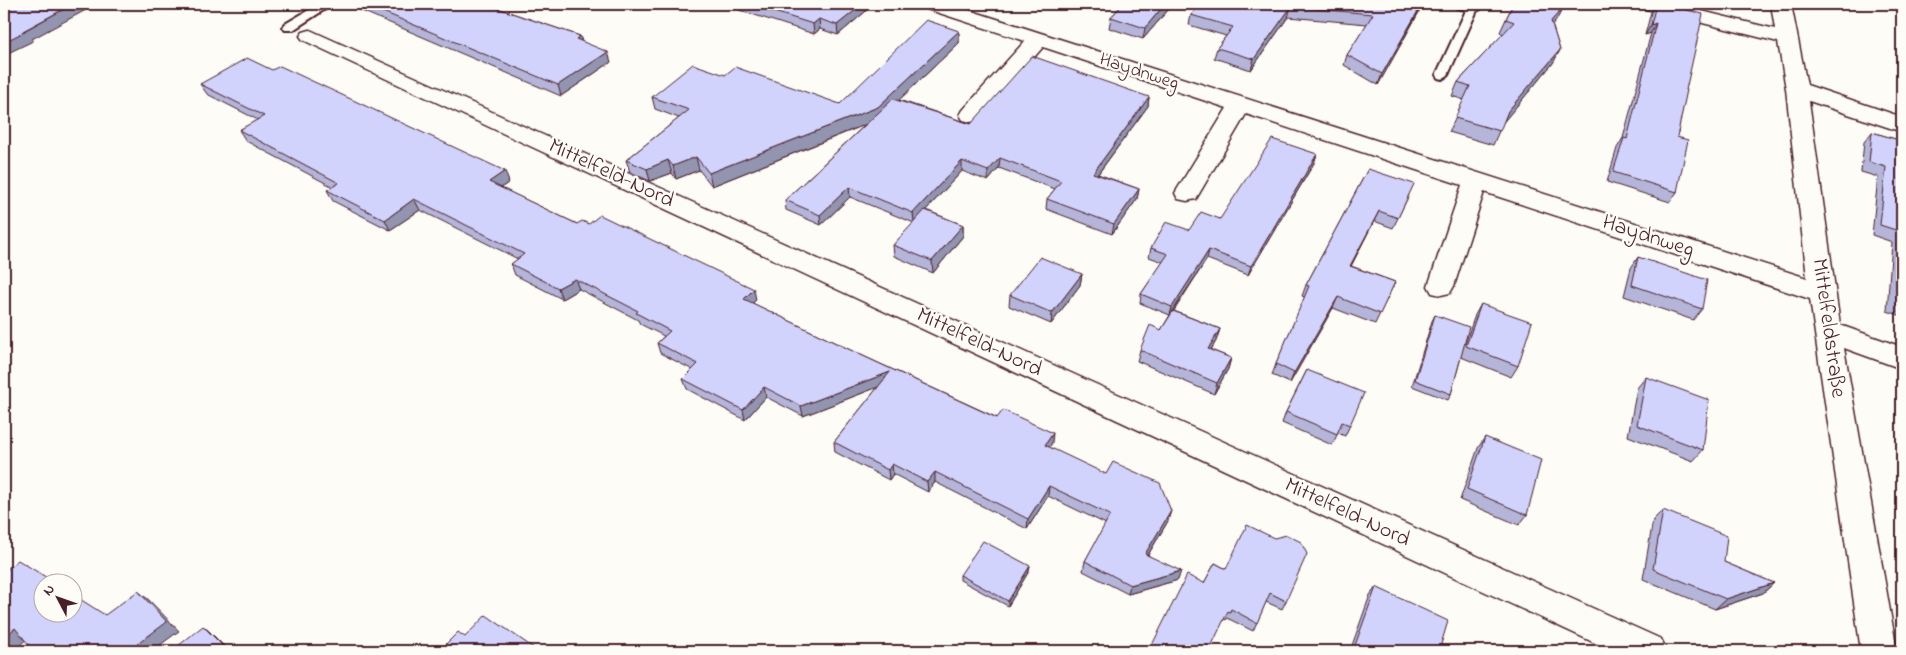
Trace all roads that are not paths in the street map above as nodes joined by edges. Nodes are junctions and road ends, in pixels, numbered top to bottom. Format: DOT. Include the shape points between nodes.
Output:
graph roads {
  1 [pos="327,4"];
  2 [pos="1650,4"];
  3 [pos="1781,4"];
  4 [pos="940,5"];
  5 [pos="1470,5"];
  6 [pos="299,31"];
  7 [pos="1788,38"];
  8 [pos="1039,39"];
  9 [pos="1442,74"];
  10 [pos="1797,89"];
  11 [pos="1240,105"];
  12 [pos="971,115"];
  13 [pos="1902,125"];
  14 [pos="1475,182"];
  15 [pos="1187,193"];
  16 [pos="1442,286"];
  17 [pos="1822,293"];
  18 [pos="1827,331"];
  19 [pos="1902,358"];
  20 [pos="1649,651"];
  21 [pos="1879,651"];
  1 -- 6 [label="lane"];
  2 -- 7 [label="street"];
  3 -- 7 [label="street, Mittelfeldstraße"];
  4 -- 8 [label="street, Haydnweg"];
  5 -- 9 [label="lane"];
  6 -- 20 [label="street, Mittelfeld-Nord"];
  7 -- 10 [label="street, Mittelfeldstraße"];
  8 -- 11 [label="street, Haydnweg"];
  8 -- 12 [label="street"];
  10 -- 13 [label="street"];
  10 -- 17 [label="street, Mittelfeldstraße"];
  11 -- 14 [label="street, Haydnweg"];
  11 -- 15 [label="street"];
  14 -- 16 [label="street"];
  14 -- 17 [label="street, Haydnweg"];
  17 -- 18 [label="street, Mittelfeldstraße"];
  18 -- 19 [label="street"];
  18 -- 21 [label="street, Mittelfeldstraße"];
}
